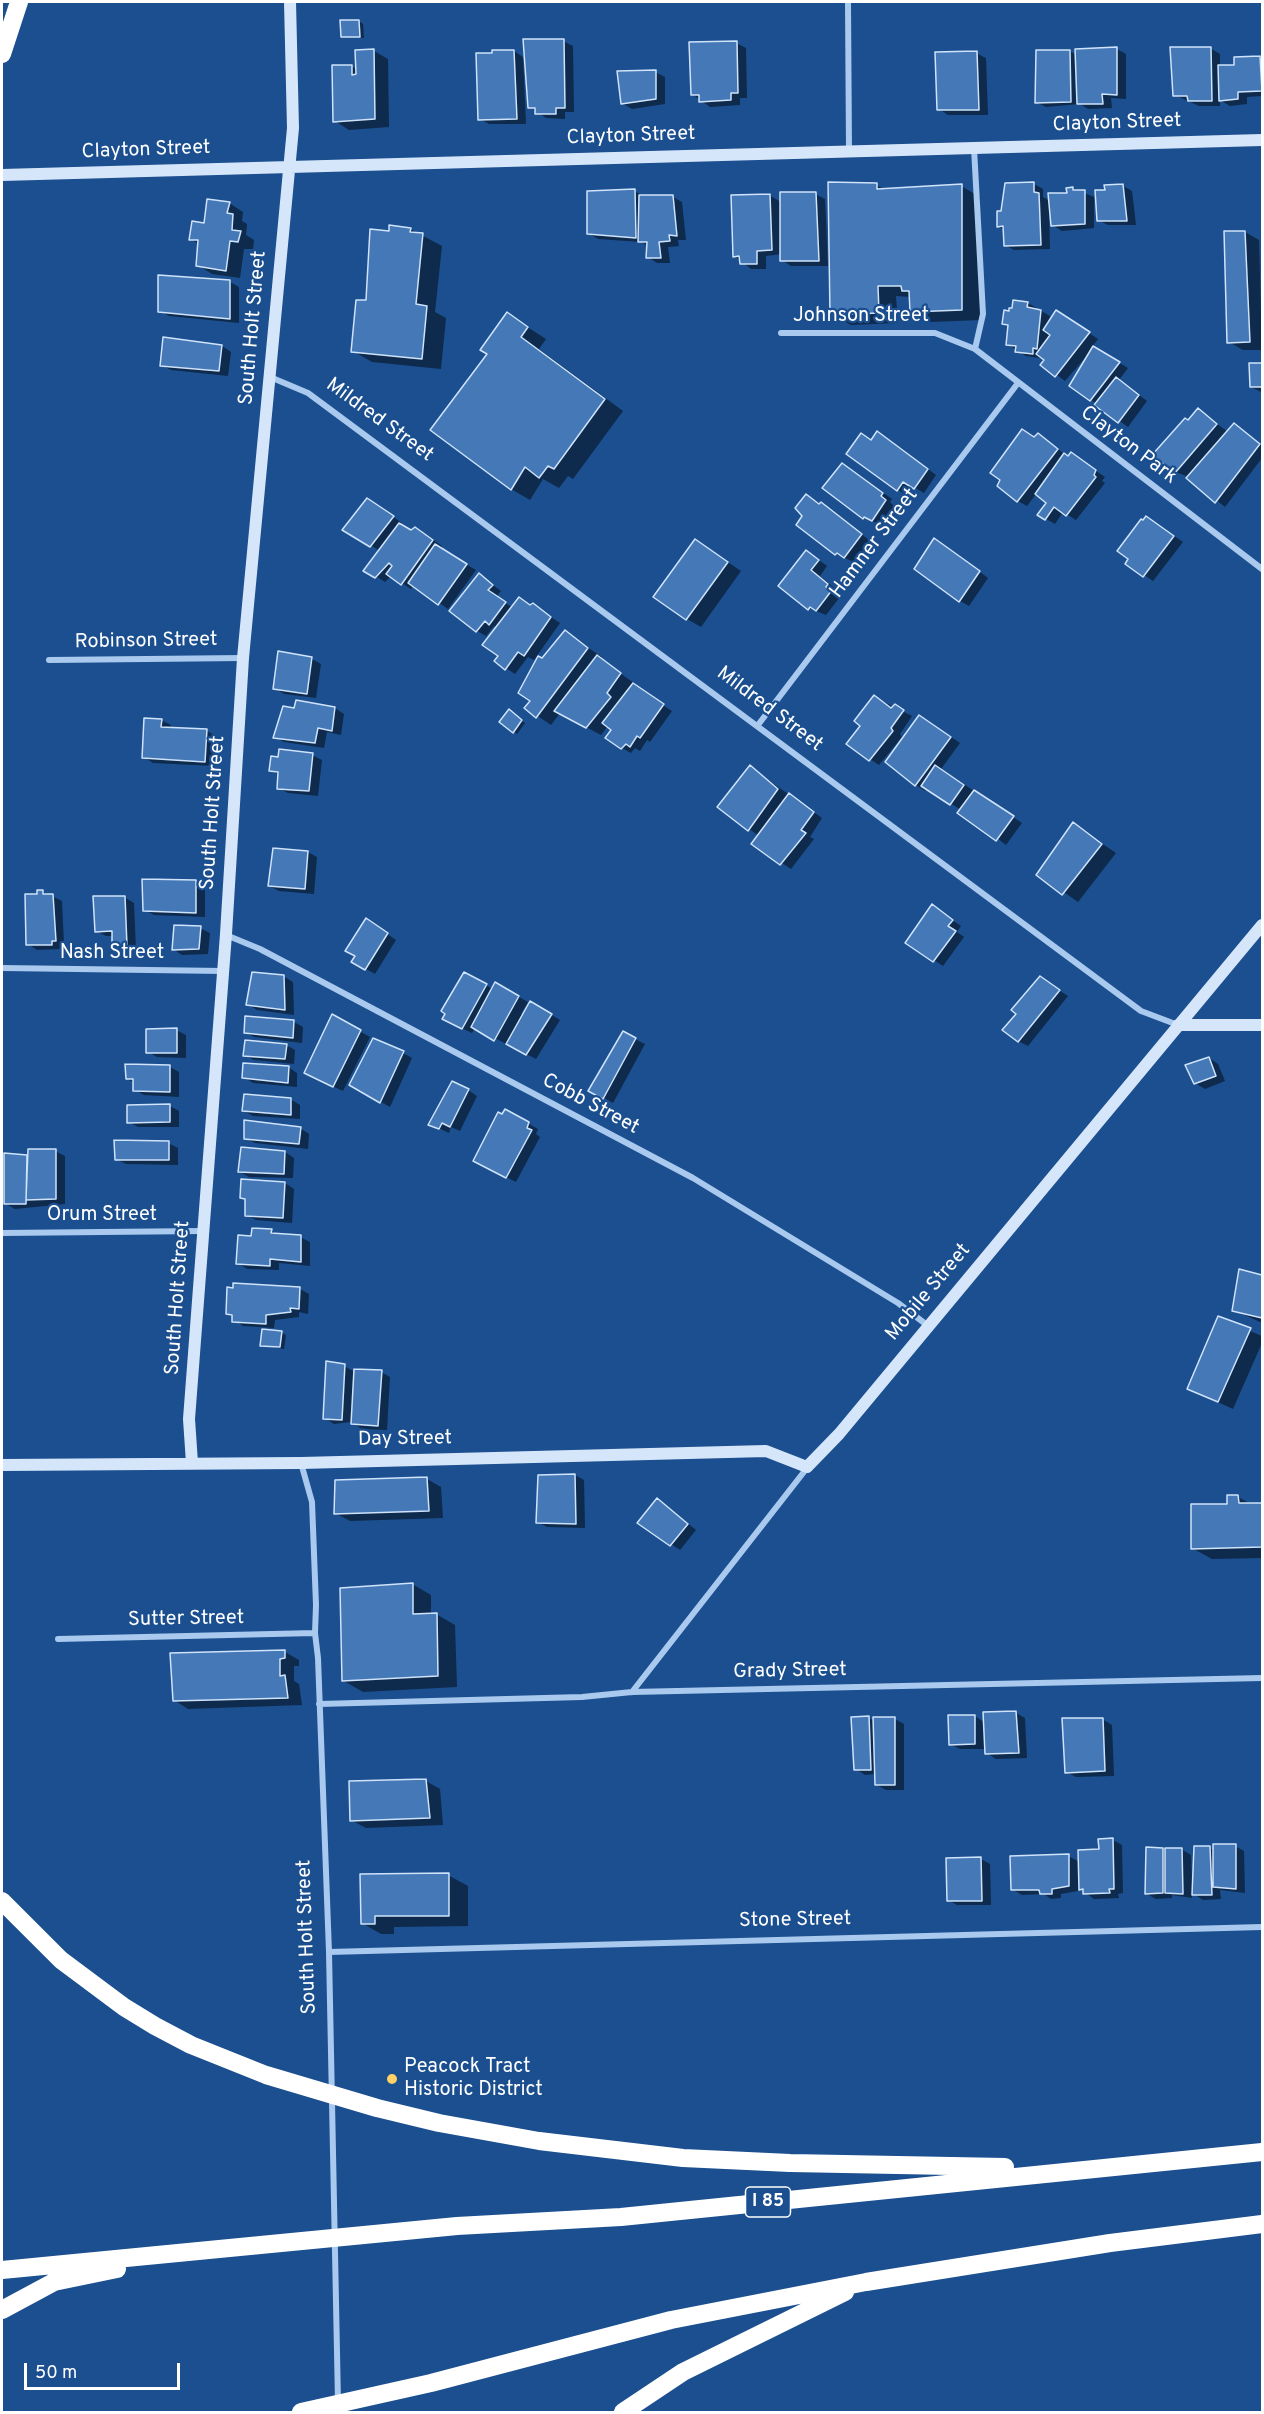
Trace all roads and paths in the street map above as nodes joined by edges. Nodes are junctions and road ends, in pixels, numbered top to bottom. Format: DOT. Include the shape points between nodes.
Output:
graph roads {
  1 [pos="19,2"];
  2 [pos="290,2"];
  3 [pos="848,2"];
  4 [pos="2,54"];
  5 [pos="1263,140"];
  6 [pos="974,148"];
  7 [pos="849,151"];
  8 [pos="289,166"];
  9 [pos="2,175"];
  10 [pos="781,333"];
  11 [pos="975,348"];
  12 [pos="269,377"];
  13 [pos="1018,383"];
  14 [pos="1263,569"];
  15 [pos="243,658"];
  16 [pos="49,660"];
  17 [pos="758,725"];
  18 [pos="1263,925"];
  19 [pos="226,934"];
  20 [pos="2,968"];
  21 [pos="223,971"];
  22 [pos="1178,1025"];
  23 [pos="1263,1025"];
  24 [pos="203,1231"];
  25 [pos="2,1233"];
  26 [pos="927,1325"];
  27 [pos="192,1463"];
  28 [pos="301,1463"];
  29 [pos="2,1465"];
  30 [pos="807,1467"];
  31 [pos="315,1633"];
  32 [pos="58,1639"];
  33 [pos="1263,1678"];
  34 [pos="632,1692"];
  35 [pos="319,1704"];
  36 [pos="2,1901"];
  37 [pos="1263,1927"];
  38 [pos="329,1952"];
  39 [pos="1263,2152"];
  40 [pos="1079,2169"];
  41 [pos="1263,2224"];
  42 [pos="210,2250"];
  43 [pos="2,2270"];
  44 [pos="866,2282"];
  45 [pos="2,2310"];
  46 [pos="301,2412"];
  47 [pos="338,2412"];
  48 [pos="623,2412"];
  1 -- 4 [label="highway"];
  2 -- 8 [label="street, South Holt Street" via="293,128"];
  3 -- 7 [label="street"];
  5 -- 6 [label="street, Clayton Street"];
  6 -- 7 [label="street, Clayton Street"];
  6 -- 11 [label="street" via="983,314"];
  7 -- 8 [label="street, Clayton Street"];
  8 -- 9 [label="street, Clayton Street"];
  8 -- 12 [label="street, South Holt Street"];
  10 -- 11 [label="street, Johnson Street" via="935,333"];
  11 -- 13 [label="street, Clayton Park"];
  12 -- 15 [label="street, South Holt Street"];
  12 -- 17 [label="street, Mildred Street" via="308,393"];
  13 -- 14 [label="street, Clayton Park"];
  13 -- 17 [label="street, Hamner Street"];
  15 -- 16 [label="street, Robinson Street"];
  15 -- 19 [label="street, South Holt Street"];
  17 -- 22 [label="street, Mildred Street" via="1140,1011"];
  18 -- 22 [label="street, Mobile Street"];
  19 -- 21 [label="street, South Holt Street"];
  19 -- 26 [label="street, Cobb Street" via="693,1178 898,1303"];
  20 -- 21 [label="street, Nash Street"];
  21 -- 24 [label="street, South Holt Street"];
  22 -- 23 [label="street, Mildred Street"];
  22 -- 26 [label="street, Mobile Street"];
  24 -- 25 [label="street, Orum Street"];
  24 -- 27 [label="street, South Holt Street" via="189,1419"];
  26 -- 30 [label="street, Mobile Street" via="839,1434"];
  27 -- 28 [label="street, Day Street"];
  27 -- 29 [label="street, Day Street"];
  28 -- 30 [label="street, Day Street" via="766,1451"];
  28 -- 31 [label="street, South Holt Street" via="312,1502"];
  30 -- 34 [label="street, Mobile Street"];
  31 -- 32 [label="street, Sutter Street"];
  31 -- 35 [label="street, South Holt Street"];
  33 -- 34 [label="street, Grady Street"];
  34 -- 35 [label="street, Grady Street" via="582,1697"];
  35 -- 38 [label="street, South Holt Street"];
  36 -- 40 [label="highway" via="61,1960 124,2007 191,2045 299,2086 439,2123 539,2141 693,2158"];
  37 -- 38 [label="street, Stone Street"];
  38 -- 47 [label="street, South Holt Street"];
  39 -- 40 [label="highway, I 85"];
  40 -- 42 [label="highway, I 85" via="621,2217 457,2226"];
  41 -- 44 [label="highway" via="1110,2243"];
  42 -- 43 [label="highway"];
  42 -- 45 [label="highway" via="54,2282"];
  44 -- 46 [label="highway" via="670,2320 431,2383"];
  44 -- 48 [label="highway" via="682,2372"];
}
